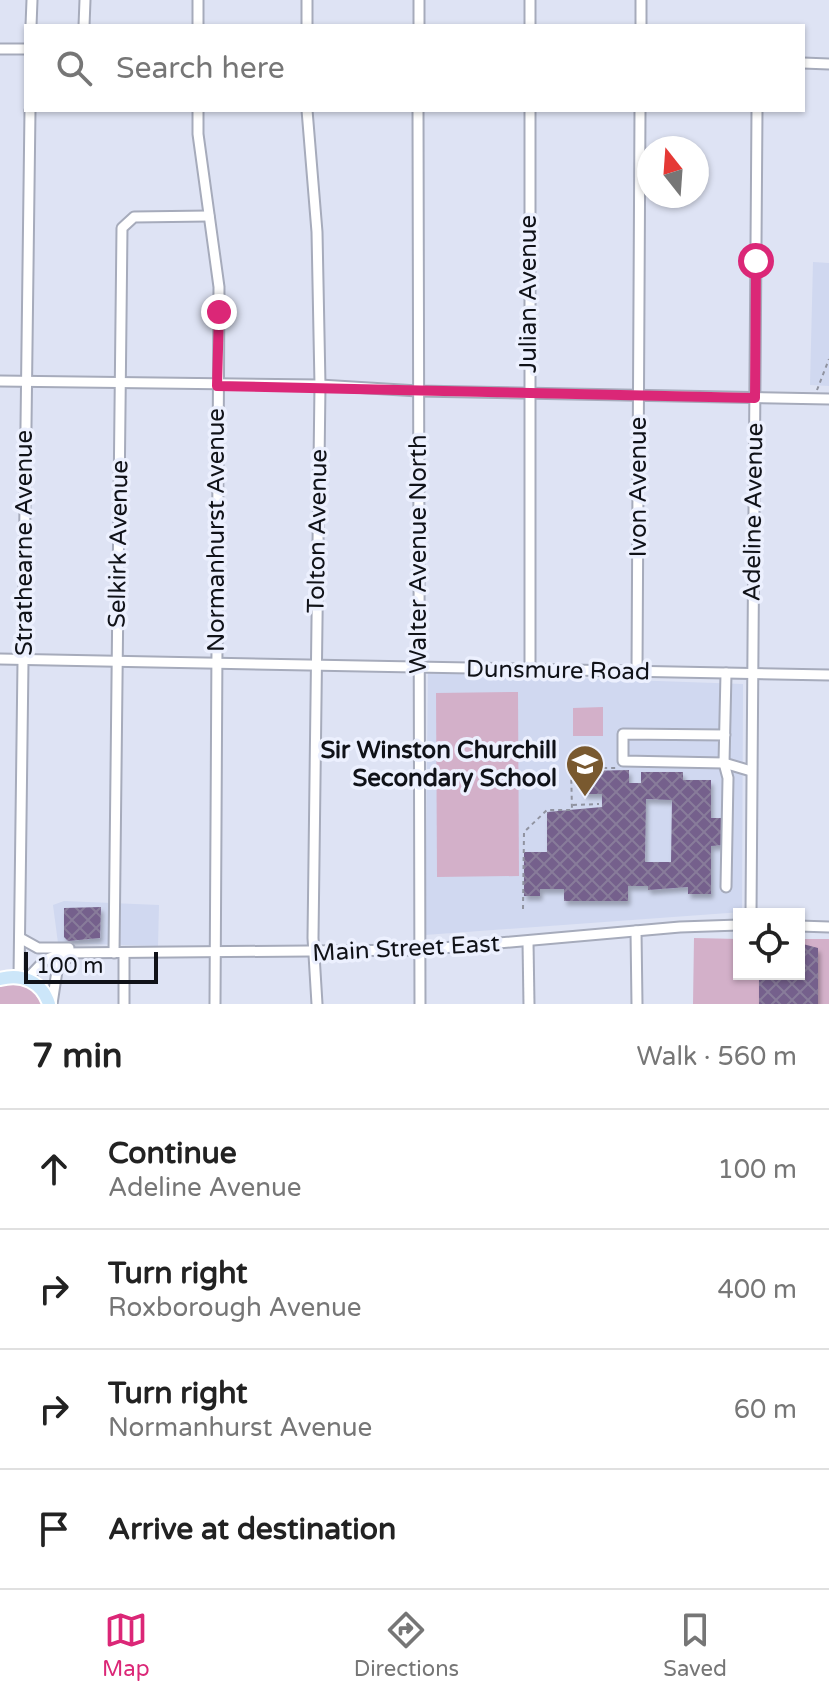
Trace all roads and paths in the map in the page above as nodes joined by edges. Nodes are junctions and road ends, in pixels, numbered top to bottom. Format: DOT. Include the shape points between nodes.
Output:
graph roads {
  1 [pos="32,0"];
  2 [pos="85,0"];
  3 [pos="198,0"];
  4 [pos="307,0"];
  5 [pos="419,0"];
  6 [pos="530,0"];
  7 [pos="641,0"];
  8 [pos="31,24"];
  9 [pos="84,24"];
  10 [pos="198,24"];
  11 [pos="307,24"];
  12 [pos="419,24"];
  13 [pos="530,24"];
  14 [pos="641,24"];
  15 [pos="0,49"];
  16 [pos="24,49"];
  17 [pos="805,63"];
  18 [pos="829,64"];
  19 [pos="30,112"];
  20 [pos="198,112"];
  21 [pos="307,112"];
  22 [pos="418,112"];
  23 [pos="530,112"];
  24 [pos="640,112"];
  25 [pos="757,112"];
  26 [pos="209,216"];
  27 [pos="829,359"];
  28 [pos="25,380"];
  29 [pos="0,381"];
  30 [pos="120,383"];
  31 [pos="320,385"];
  32 [pos="217,386"];
  33 [pos="418,391"];
  34 [pos="527,393"];
  35 [pos="639,396"];
  36 [pos="755,398"];
  37 [pos="815,399"];
  38 [pos="829,399"];
  39 [pos="0,659"];
  40 [pos="23,659"];
  41 [pos="117,661"];
  42 [pos="215,663"];
  43 [pos="315,664"];
  44 [pos="418,667"];
  45 [pos="530,670"];
  46 [pos="637,672"];
  47 [pos="726,673"];
  48 [pos="751,673"];
  49 [pos="829,675"];
  50 [pos="725,735"];
  51 [pos="724,763"];
  52 [pos="620,769"];
  53 [pos="751,771"];
  54 [pos="599,804"];
  55 [pos="572,805"];
  56 [pos="726,887"];
  57 [pos="751,908"];
  58 [pos="523,909"];
  59 [pos="733,925"];
  60 [pos="805,926"];
  61 [pos="829,927"];
  62 [pos="636,931"];
  63 [pos="20,938"];
  64 [pos="528,942"];
  65 [pos="419,950"];
  66 [pos="215,952"];
  67 [pos="119,953"];
  68 [pos="314,953"];
  69 [pos="72,955"];
  70 [pos="84,955"];
  71 [pos="1,978"];
  72 [pos="23,978"];
  73 [pos="51,1004"];
  74 [pos="124,1004"];
  75 [pos="215,1004"];
  76 [pos="317,1004"];
  77 [pos="420,1004"];
  78 [pos="529,1004"];
  79 [pos="637,1004"];
  1 -- 8 [label="street"];
  2 -- 9 [label="street"];
  3 -- 10 [label="street"];
  4 -- 11 [label="street"];
  5 -- 12 [label="street"];
  6 -- 13 [label="street"];
  7 -- 14 [label="street"];
  15 -- 16 [label="street"];
  17 -- 18 [label="street"];
  19 -- 28 [label="street, Strathearne Avenue"];
  20 -- 26 [label="street, Normanhurst Avenue"];
  21 -- 31 [label="street, Tolton Avenue" via="317,232"];
  22 -- 33 [label="street, Walter Avenue North"];
  23 -- 34 [label="street, Julian Avenue"];
  24 -- 35 [label="street, Ivon Avenue"];
  25 -- 36 [label="street, Adeline Avenue"];
  26 -- 30 [label="street, Selkirk Avenue" via="134,217 123,224"];
  26 -- 32 [label="street, Normanhurst Avenue" via="219,287"];
  27 -- 37 [label="path"];
  28 -- 29 [label="street"];
  28 -- 30 [label="street"];
  28 -- 40 [label="street, Strathearne Avenue"];
  30 -- 32 [label="street"];
  30 -- 41 [label="street, Selkirk Avenue"];
  31 -- 32 [label="street"];
  31 -- 33 [label="street"];
  31 -- 43 [label="street, Tolton Avenue"];
  32 -- 42 [label="street, Normanhurst Avenue"];
  33 -- 34 [label="street"];
  33 -- 44 [label="street, Walter Avenue North"];
  34 -- 35 [label="street"];
  34 -- 45 [label="street, Julian Avenue"];
  35 -- 36 [label="street"];
  35 -- 46 [label="street, Ivon Avenue"];
  36 -- 37 [label="street"];
  36 -- 48 [label="street, Adeline Avenue"];
  37 -- 38 [label="street"];
  39 -- 40 [label="street, Dunsmure Road"];
  40 -- 41 [label="street, Dunsmure Road"];
  40 -- 63 [label="street, Strathearne Avenue"];
  41 -- 42 [label="street, Dunsmure Road"];
  41 -- 67 [label="street, Selkirk Avenue"];
  42 -- 43 [label="street, Dunsmure Road"];
  42 -- 66 [label="street, Normanhurst Avenue"];
  43 -- 44 [label="street, Dunsmure Road"];
  43 -- 68 [label="street, Tolton Avenue"];
  44 -- 45 [label="street, Dunsmure Road"];
  44 -- 65 [label="street, Walter Avenue North"];
  45 -- 46 [label="street, Dunsmure Road"];
  46 -- 47 [label="street, Dunsmure Road"];
  47 -- 48 [label="street, Dunsmure Road"];
  47 -- 50 [label="street"];
  48 -- 49 [label="street, Dunsmure Road"];
  48 -- 53 [label="street, Adeline Avenue"];
  50 -- 51 [label="street"];
  50 -- 51 [label="street" via="623,734 623,761"];
  51 -- 53 [label="street"];
  51 -- 56 [label="street"];
  52 -- 55 [label="path" via="571,768"];
  53 -- 57 [label="street, Adeline Avenue"];
  54 -- 55 [label="path"];
  55 -- 58 [label="path" via="572,810 547,810 524,832"];
  59 -- 62 [label="street, Main Street East"];
  60 -- 61 [label="street"];
  62 -- 64 [label="street, Main Street East"];
  62 -- 79 [label="street"];
  63 -- 70 [label="street" via="32,946 65,947"];
  63 -- 72 [label="street, Strathearne Avenue"];
  64 -- 65 [label="street, Main Street East"];
  64 -- 78 [label="street"];
  65 -- 68 [label="street, Main Street East"];
  65 -- 77 [label="street, Walter Avenue North"];
  66 -- 67 [label="street, Main Street East"];
  66 -- 68 [label="street, Main Street East"];
  66 -- 75 [label="street, Normanhurst Avenue"];
  67 -- 70 [label="street, Main Street East"];
  67 -- 74 [label="street, Selkirk Avenue"];
  68 -- 76 [label="street, Tolton Avenue"];
  69 -- 70 [label="street, Main Street East"];
  69 -- 72 [label="street, Main Street East" via="53,956"];
  69 -- 73 [label="street" via="58,964"];
  71 -- 72 [label="main road"];
  72 -- 73 [label="main road"];
}
